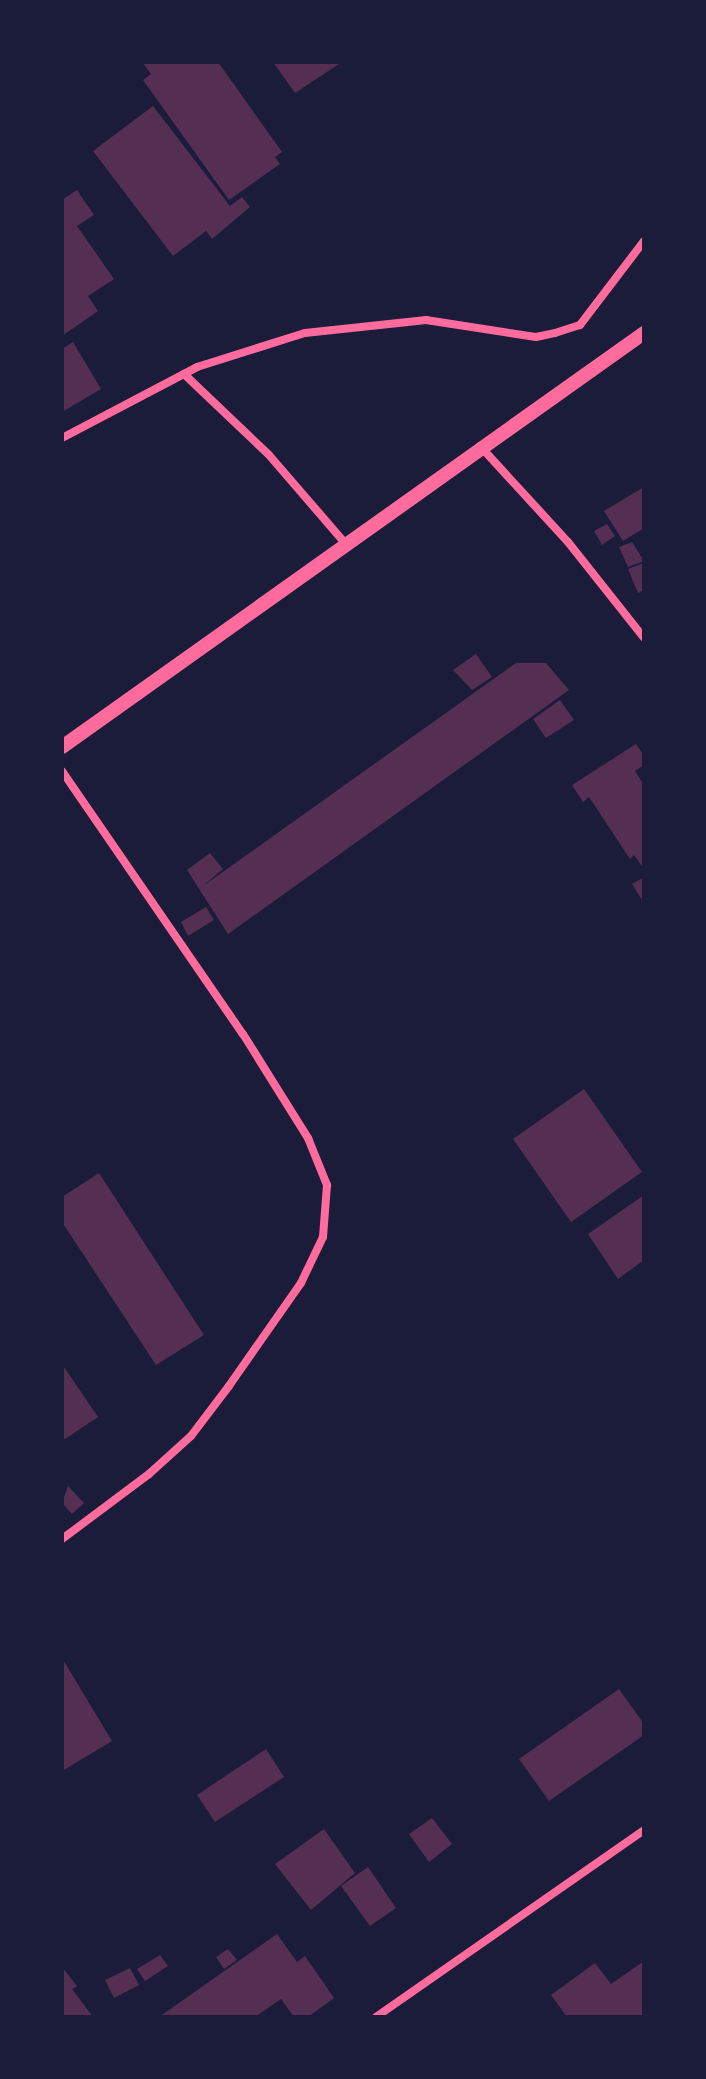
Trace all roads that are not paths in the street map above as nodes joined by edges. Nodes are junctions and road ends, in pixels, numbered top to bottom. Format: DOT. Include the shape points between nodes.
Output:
graph roads {
  1 [pos="644,241"];
  2 [pos="644,333"];
  3 [pos="184,374"];
  4 [pos="62,438"];
  5 [pos="479,445"];
  6 [pos="345,543"];
  7 [pos="644,638"];
  8 [pos="62,747"];
  9 [pos="62,771"];
  10 [pos="62,1539"];
  11 [pos="644,1830"];
  12 [pos="376,2017"];
  1 -- 3 [label="street" via="580,325 555,333 536,337 426,320 335,329 305,333"];
  2 -- 5 [label="street"];
  3 -- 4 [label="street"];
  3 -- 6 [label="street" via="261,445"];
  5 -- 6 [label="street"];
  5 -- 7 [label="street" via="568,542"];
  6 -- 8 [label="street"];
  9 -- 10 [label="street" via="243,1034 308,1138 327,1185 323,1237 301,1283 229,1386 181,1446"];
  11 -- 12 [label="street"];
}
